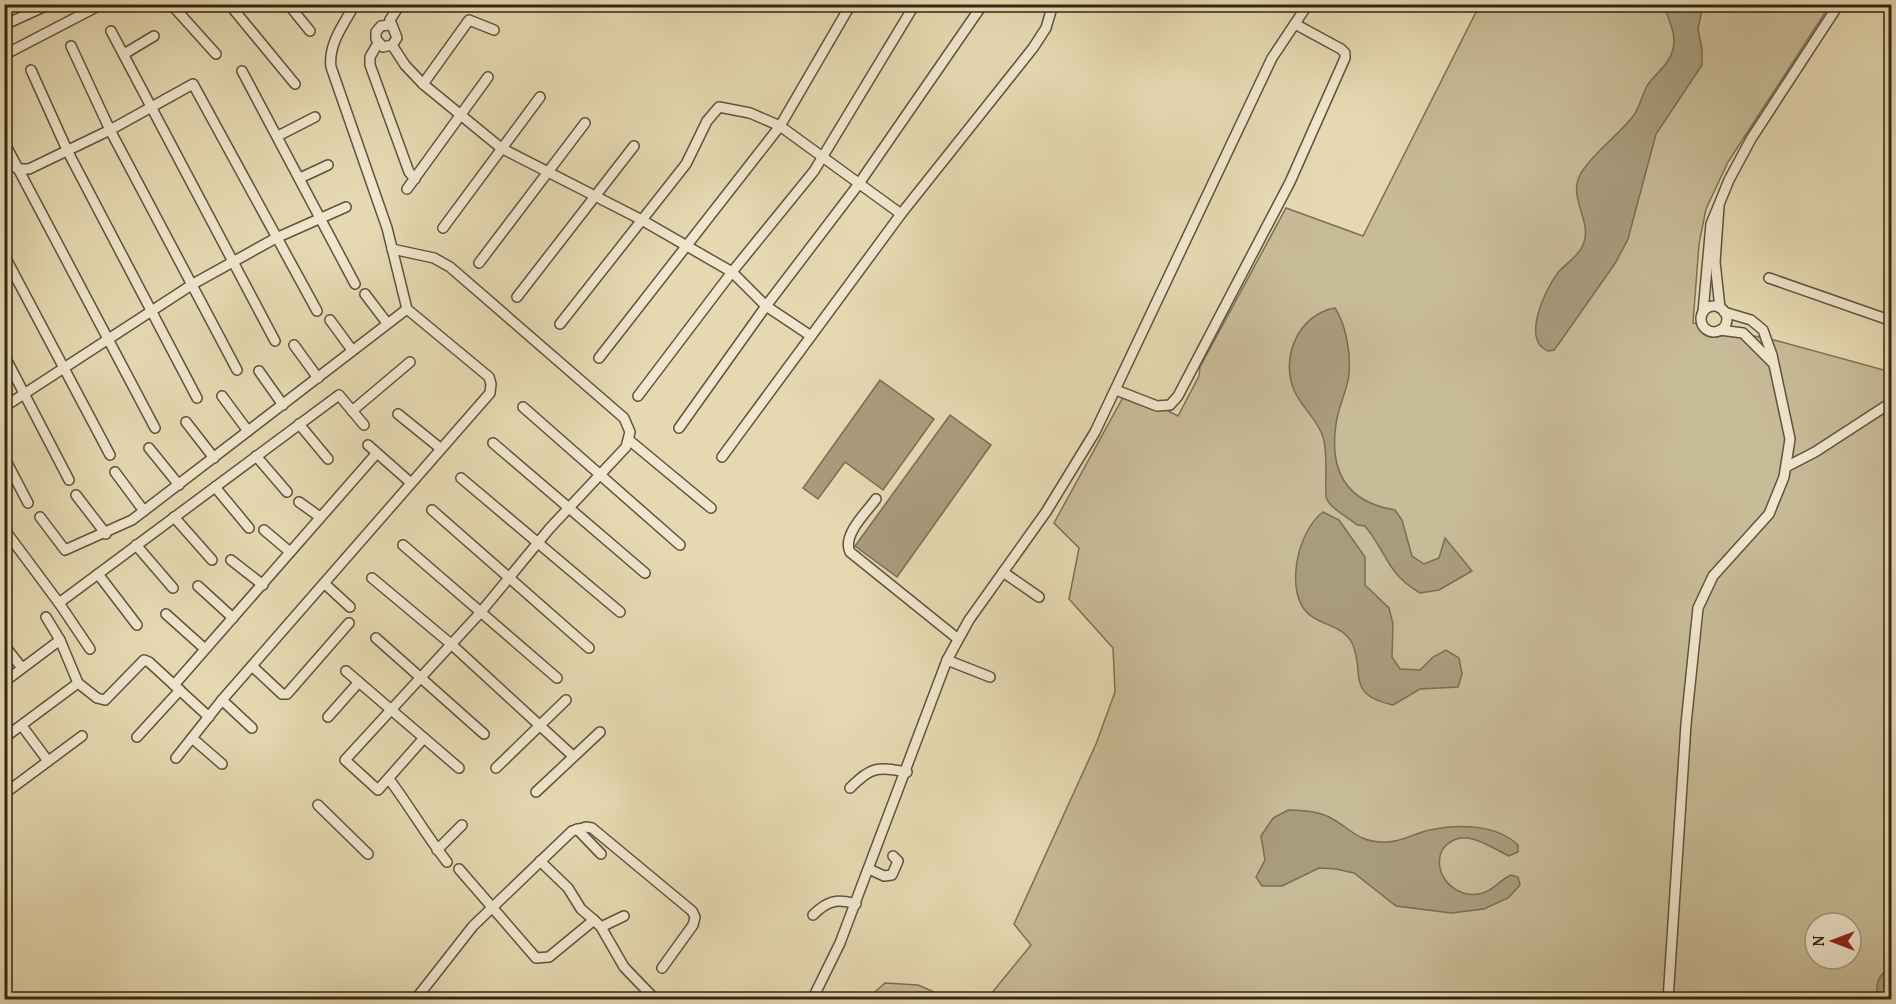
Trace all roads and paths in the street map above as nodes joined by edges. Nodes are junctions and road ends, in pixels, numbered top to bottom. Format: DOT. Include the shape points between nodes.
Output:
graph roads {
  1 [pos="50,4"];
  2 [pos="102,4"];
  3 [pos="171,4"];
  4 [pos="229,4"];
  5 [pos="288,4"];
  6 [pos="355,4"];
  7 [pos="400,4"];
  8 [pos="851,4"];
  9 [pos="915,4"];
  10 [pos="983,4"];
  11 [pos="1053,4"];
  12 [pos="1308,4"];
  13 [pos="1839,4"];
  14 [pos="390,20"];
  15 [pos="1295,24"];
  16 [pos="4,25"];
  17 [pos="494,30"];
  18 [pos="111,31"];
  19 [pos="310,31"];
  20 [pos="154,36"];
  21 [pos="378,43"];
  22 [pos="392,45"];
  23 [pos="71,46"];
  24 [pos="124,54"];
  25 [pos="216,54"];
  26 [pos="4,55"];
  27 [pos="31,70"];
  28 [pos="242,71"];
  29 [pos="488,77"];
  30 [pos="295,84"];
  31 [pos="423,84"];
  32 [pos="540,97"];
  33 [pos="153,107"];
  34 [pos="461,116"];
  35 [pos="315,117"];
  36 [pos="585,123"];
  37 [pos="780,126"];
  38 [pos="110,130"];
  39 [pos="278,136"];
  40 [pos="4,142"];
  41 [pos="634,146"];
  42 [pos="501,148"];
  43 [pos="68,152"];
  44 [pos="822,156"];
  45 [pos="4,160"];
  46 [pos="328,165"];
  47 [pos="18,169"];
  48 [pos="547,172"];
  49 [pos="300,178"];
  50 [pos="415,179"];
  51 [pos="858,185"];
  52 [pos="407,189"];
  53 [pos="594,196"];
  54 [pos="1719,201"];
  55 [pos="346,207"];
  56 [pos="901,214"];
  57 [pos="321,218"];
  58 [pos="640,219"];
  59 [pos="443,228"];
  60 [pos="276,238"];
  61 [pos="685,245"];
  62 [pos="392,249"];
  63 [pos="4,255"];
  64 [pos="479,263"];
  65 [pos="234,264"];
  66 [pos="732,273"];
  67 [pos="1769,278"];
  68 [pos="193,284"];
  69 [pos="355,284"];
  70 [pos="365,294"];
  71 [pos="516,297"];
  72 [pos="766,306"];
  73 [pos="407,309"];
  74 [pos="1722,310"];
  75 [pos="317,311"];
  76 [pos="151,312"];
  77 [pos="1703,312"];
  78 [pos="330,320"];
  79 [pos="1892,321"];
  80 [pos="387,323"];
  81 [pos="560,324"];
  82 [pos="1720,330"];
  83 [pos="811,336"];
  84 [pos="108,339"];
  85 [pos="275,341"];
  86 [pos="294,345"];
  87 [pos="352,351"];
  88 [pos="4,355"];
  89 [pos="599,358"];
  90 [pos="410,362"];
  91 [pos="1775,366"];
  92 [pos="65,368"];
  93 [pos="237,370"];
  94 [pos="259,371"];
  95 [pos="318,378"];
  96 [pos="1116,390"];
  97 [pos="25,394"];
  98 [pos="222,396"];
  99 [pos="638,396"];
  100 [pos="197,398"];
  101 [pos="1892,402"];
  102 [pos="283,405"];
  103 [pos="4,407"];
  104 [pos="523,407"];
  105 [pos="352,411"];
  106 [pos="399,414"];
  107 [pos="186,422"];
  108 [pos="299,424"];
  109 [pos="364,425"];
  110 [pos="155,428"];
  111 [pos="679,429"];
  112 [pos="248,431"];
  113 [pos="629,440"];
  114 [pos="493,443"];
  115 [pos="368,445"];
  116 [pos="149,448"];
  117 [pos="440,448"];
  118 [pos="376,454"];
  119 [pos="110,455"];
  120 [pos="256,456"];
  121 [pos="4,457"];
  122 [pos="722,457"];
  123 [pos="214,458"];
  124 [pos="328,459"];
  125 [pos="1786,467"];
  126 [pos="115,472"];
  127 [pos="600,477"];
  128 [pos="461,478"];
  129 [pos="69,480"];
  130 [pos="411,483"];
  131 [pos="179,485"];
  132 [pos="215,487"];
  133 [pos="287,492"];
  134 [pos="76,495"];
  135 [pos="876,499"];
  136 [pos="298,501"];
  137 [pos="28,503"];
  138 [pos="711,508"];
  139 [pos="569,509"];
  140 [pos="432,510"];
  141 [pos="144,511"];
  142 [pos="174,517"];
  143 [pos="40,518"];
  144 [pos="320,518"];
  145 [pos="249,528"];
  146 [pos="4,529"];
  147 [pos="264,530"];
  148 [pos="106,534"];
  149 [pos="538,542"];
  150 [pos="402,545"];
  151 [pos="680,545"];
  152 [pos="136,546"];
  153 [pos="291,552"];
  154 [pos="212,560"];
  155 [pos="231,560"];
  156 [pos="1003,572"];
  157 [pos="645,573"];
  158 [pos="98,574"];
  159 [pos="372,579"];
  160 [pos="510,579"];
  161 [pos="325,584"];
  162 [pos="262,585"];
  163 [pos="198,586"];
  164 [pos="173,588"];
  165 [pos="1039,597"];
  166 [pos="59,603"];
  167 [pos="350,607"];
  168 [pos="620,612"];
  169 [pos="480,613"];
  170 [pos="166,614"];
  171 [pos="46,617"];
  172 [pos="233,618"];
  173 [pos="349,623"];
  174 [pos="137,625"];
  175 [pos="376,638"];
  176 [pos="958,639"];
  177 [pos="60,640"];
  178 [pos="451,644"];
  179 [pos="4,645"];
  180 [pos="589,648"];
  181 [pos="90,649"];
  182 [pos="205,649"];
  183 [pos="947,660"];
  184 [pos="252,666"];
  185 [pos="22,668"];
  186 [pos="346,671"];
  187 [pos="420,677"];
  188 [pos="990,677"];
  189 [pos="557,678"];
  190 [pos="4,682"];
  191 [pos="359,682"];
  192 [pos="78,683"];
  193 [pos="177,687"];
  194 [pos="222,700"];
  195 [pos="566,700"];
  196 [pos="391,710"];
  197 [pos="209,717"];
  198 [pos="328,717"];
  199 [pos="542,725"];
  200 [pos="22,726"];
  201 [pos="252,728"];
  202 [pos="600,732"];
  203 [pos="484,735"];
  204 [pos="82,736"];
  205 [pos="137,737"];
  206 [pos="4,738"];
  207 [pos="192,738"];
  208 [pos="424,738"];
  209 [pos="573,756"];
  210 [pos="176,758"];
  211 [pos="48,761"];
  212 [pos="222,764"];
  213 [pos="459,768"];
  214 [pos="496,768"];
  215 [pos="907,772"];
  216 [pos="389,779"];
  217 [pos="850,788"];
  218 [pos="536,792"];
  219 [pos="4,794"];
  220 [pos="318,805"];
  221 [pos="462,825"];
  222 [pos="577,829"];
  223 [pos="437,850"];
  224 [pos="368,854"];
  225 [pos="601,854"];
  226 [pos="892,856"];
  227 [pos="540,861"];
  228 [pos="447,862"];
  229 [pos="459,869"];
  230 [pos="869,869"];
  231 [pos="856,904"];
  232 [pos="491,907"];
  233 [pos="813,915"];
  234 [pos="624,916"];
  235 [pos="597,924"];
  236 [pos="662,968"];
  237 [pos="651,995"];
  238 [pos="415,999"];
  239 [pos="812,999"];
  240 [pos="1668,999"];
  1 -- 16 [label="street"];
  2 -- 26 [label="street"];
  3 -- 25 [label="street"];
  4 -- 30 [label="street"];
  5 -- 19 [label="street"];
  6 -- 62 [label="street" via="332,46 331,67"];
  7 -- 14 [label="street"];
  8 -- 37 [label="street"];
  9 -- 44 [label="street"];
  10 -- 51 [label="street"];
  11 -- 56 [label="street" via="1046,28 1034,48"];
  12 -- 15 [label="street"];
  13 -- 54 [label="street" via="1751,139"];
  14 -- 21 [label="street" via="389,26 381,26 376,32"];
  14 -- 22 [label="street" via="397,34"];
  15 -- 96 [label="street" via="1272,58"];
  15 -- 96 [label="street" via="1341,49 1345,58 1290,182 1178,396 1170,405 1157,406"];
  17 -- 31 [label="street" via="469,20"];
  18 -- 24 [label="street"];
  20 -- 24 [label="street"];
  21 -- 22 [label="street"];
  21 -- 50 [label="street" via="370,65 409,172"];
  22 -- 31 [label="street"];
  23 -- 38 [label="street"];
  24 -- 33 [label="street"];
  27 -- 43 [label="street"];
  28 -- 39 [label="street"];
  29 -- 34 [label="street"];
  31 -- 34 [label="street"];
  32 -- 42 [label="street"];
  33 -- 38 [label="street"];
  33 -- 60 [label="street" via="193,84"];
  33 -- 65 [label="street"];
  34 -- 42 [label="street"];
  34 -- 50 [label="street"];
  35 -- 39 [label="street"];
  36 -- 48 [label="street"];
  37 -- 44 [label="street"];
  37 -- 58 [label="street" via="750,113 719,107 707,121 686,164"];
  37 -- 61 [label="street"];
  38 -- 43 [label="street"];
  38 -- 68 [label="street"];
  39 -- 49 [label="street"];
  40 -- 47 [label="street"];
  41 -- 53 [label="street"];
  42 -- 48 [label="street"];
  42 -- 59 [label="street"];
  43 -- 47 [label="street" via="29,169"];
  43 -- 76 [label="street"];
  44 -- 51 [label="street"];
  44 -- 66 [label="street"];
  45 -- 47 [label="street"];
  46 -- 49 [label="street"];
  47 -- 84 [label="street"];
  48 -- 53 [label="street"];
  48 -- 64 [label="street"];
  49 -- 57 [label="street"];
  50 -- 52 [label="street"];
  51 -- 56 [label="street"];
  51 -- 72 [label="street"];
  53 -- 58 [label="street"];
  53 -- 71 [label="street"];
  54 -- 74 [label="street" via="1715,262"];
  54 -- 77 [label="street" via="1707,245"];
  55 -- 57 [label="street"];
  56 -- 83 [label="street"];
  57 -- 60 [label="street"];
  57 -- 69 [label="street"];
  58 -- 61 [label="street"];
  58 -- 81 [label="street"];
  60 -- 65 [label="street"];
  60 -- 75 [label="street"];
  61 -- 66 [label="street"];
  61 -- 89 [label="street"];
  62 -- 73 [label="street"];
  62 -- 113 [label="street" via="425,255 450,267 624,418"];
  63 -- 92 [label="street"];
  65 -- 68 [label="street"];
  65 -- 85 [label="street"];
  66 -- 72 [label="street"];
  66 -- 99 [label="street"];
  67 -- 79 [label="street"];
  68 -- 76 [label="street"];
  68 -- 93 [label="street"];
  70 -- 80 [label="street"];
  72 -- 83 [label="street"];
  72 -- 111 [label="street"];
  73 -- 80 [label="street"];
  73 -- 117 [label="street" via="489,378 491,384 483,402"];
  74 -- 77 [label="street" via="1714,306"];
  74 -- 82 [label="street" via="1726,324"];
  74 -- 91 [label="street" via="1751,320 1762,330"];
  76 -- 84 [label="street"];
  76 -- 100 [label="street"];
  77 -- 82 [label="street" via="1702,324 1706,329"];
  78 -- 87 [label="street"];
  80 -- 87 [label="street"];
  82 -- 91 [label="street" via="1743,333"];
  83 -- 122 [label="street"];
  84 -- 92 [label="street"];
  84 -- 110 [label="street"];
  86 -- 95 [label="street"];
  87 -- 95 [label="street"];
  88 -- 97 [label="street"];
  90 -- 105 [label="street"];
  91 -- 125 [label="street" via="1790,439"];
  92 -- 97 [label="street"];
  92 -- 119 [label="street"];
  94 -- 102 [label="street"];
  95 -- 102 [label="street"];
  96 -- 156 [label="street" via="1046,512"];
  97 -- 103 [label="street"];
  97 -- 129 [label="street"];
  98 -- 112 [label="street"];
  101 -- 125 [label="street"];
  102 -- 112 [label="street"];
  104 -- 127 [label="street"];
  105 -- 108 [label="street" via="339,395"];
  105 -- 109 [label="street"];
  106 -- 117 [label="street"];
  107 -- 123 [label="street"];
  108 -- 120 [label="street"];
  108 -- 124 [label="street"];
  112 -- 123 [label="street"];
  113 -- 127 [label="street"];
  113 -- 138 [label="street"];
  114 -- 139 [label="street"];
  115 -- 118 [label="street"];
  116 -- 131 [label="street"];
  117 -- 130 [label="street"];
  118 -- 130 [label="street"];
  118 -- 144 [label="street"];
  120 -- 132 [label="street"];
  120 -- 133 [label="street"];
  121 -- 137 [label="street"];
  123 -- 131 [label="street"];
  125 -- 240 [label="street" via="1769,514 1713,576 1698,608 1686,724"];
  126 -- 141 [label="street"];
  127 -- 139 [label="street"];
  127 -- 151 [label="street"];
  128 -- 149 [label="street"];
  130 -- 161 [label="street"];
  131 -- 141 [label="street"];
  132 -- 142 [label="street"];
  132 -- 145 [label="street"];
  134 -- 148 [label="street"];
  135 -- 176 [label="street" via="850,534 850,552"];
  136 -- 144 [label="street"];
  139 -- 149 [label="street"];
  139 -- 157 [label="street"];
  140 -- 160 [label="street"];
  141 -- 148 [label="street"];
  142 -- 152 [label="street"];
  142 -- 154 [label="street"];
  143 -- 148 [label="street" via="65,550"];
  144 -- 153 [label="street"];
  146 -- 166 [label="street"];
  147 -- 153 [label="street"];
  149 -- 160 [label="street"];
  149 -- 168 [label="street"];
  150 -- 169 [label="street"];
  152 -- 158 [label="street"];
  152 -- 164 [label="street"];
  153 -- 162 [label="street"];
  155 -- 162 [label="street"];
  156 -- 165 [label="street"];
  156 -- 176 [label="street"];
  158 -- 166 [label="street"];
  158 -- 174 [label="street"];
  159 -- 178 [label="street"];
  160 -- 169 [label="street"];
  160 -- 180 [label="street"];
  161 -- 167 [label="street"];
  161 -- 184 [label="street"];
  162 -- 172 [label="street"];
  163 -- 172 [label="street"];
  166 -- 181 [label="street"];
  169 -- 178 [label="street"];
  169 -- 189 [label="street"];
  170 -- 182 [label="street"];
  171 -- 177 [label="street"];
  172 -- 182 [label="street"];
  173 -- 184 [label="street" via="287,694 282,694"];
  175 -- 187 [label="street"];
  176 -- 183 [label="street"];
  177 -- 185 [label="street"];
  177 -- 192 [label="street"];
  178 -- 187 [label="street"];
  178 -- 199 [label="street"];
  179 -- 185 [label="street"];
  182 -- 193 [label="street"];
  183 -- 188 [label="street"];
  183 -- 215 [label="street"];
  184 -- 194 [label="street"];
  185 -- 190 [label="street"];
  186 -- 191 [label="street"];
  187 -- 196 [label="street"];
  187 -- 203 [label="street"];
  191 -- 196 [label="street"];
  191 -- 198 [label="street"];
  192 -- 193 [label="street" via="105,700 144,660"];
  192 -- 200 [label="street"];
  193 -- 197 [label="street"];
  193 -- 205 [label="street"];
  194 -- 197 [label="street"];
  194 -- 201 [label="street"];
  195 -- 199 [label="street"];
  196 -- 208 [label="street"];
  196 -- 216 [label="street" via="345,760 376,789 381,789"];
  197 -- 207 [label="street"];
  199 -- 209 [label="street"];
  199 -- 214 [label="street"];
  200 -- 206 [label="street"];
  200 -- 211 [label="street"];
  202 -- 209 [label="street"];
  204 -- 211 [label="street"];
  207 -- 210 [label="street"];
  207 -- 212 [label="street"];
  208 -- 213 [label="street"];
  208 -- 216 [label="street"];
  209 -- 218 [label="street"];
  211 -- 219 [label="street"];
  215 -- 217 [label="street" via="877,768 865,773"];
  215 -- 230 [label="street"];
  216 -- 223 [label="street"];
  220 -- 224 [label="street"];
  221 -- 223 [label="street"];
  222 -- 225 [label="street"];
  222 -- 227 [label="street"];
  222 -- 236 [label="street" via="592,828 692,911 693,925"];
  223 -- 228 [label="street"];
  226 -- 230 [label="street" via="898,861 892,875"];
  227 -- 232 [label="street"];
  227 -- 235 [label="street"];
  229 -- 232 [label="street"];
  230 -- 231 [label="street"];
  231 -- 233 [label="street" via="836,900"];
  231 -- 239 [label="street" via="832,963"];
  232 -- 235 [label="street" via="539,959 549,957"];
  232 -- 238 [label="street"];
  234 -- 235 [label="street"];
  235 -- 237 [label="street" via="624,968"];
}
